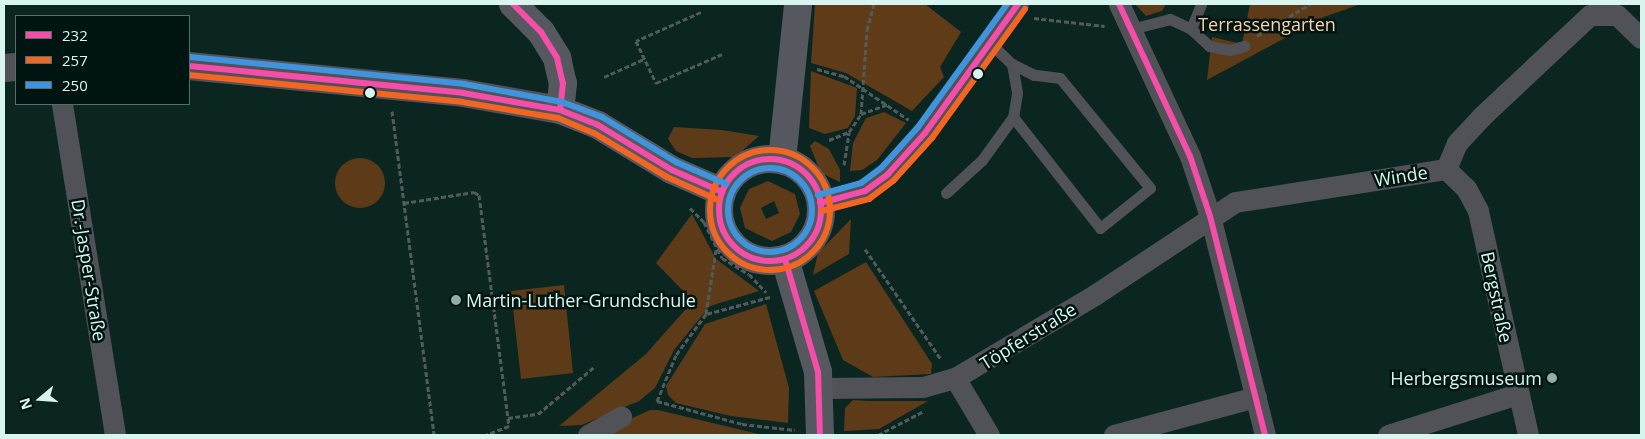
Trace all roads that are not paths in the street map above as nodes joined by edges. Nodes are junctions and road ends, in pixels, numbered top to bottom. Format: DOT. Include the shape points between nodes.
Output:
graph roads {
  1 [pos="513,4"];
  2 [pos="798,4"];
  3 [pos="1120,4"];
  4 [pos="1201,4"];
  5 [pos="1015,10"];
  6 [pos="1132,29"];
  7 [pos="1191,29"];
  8 [pos="1641,38"];
  9 [pos="991,44"];
  10 [pos="1244,46"];
  11 [pos="1012,64"];
  12 [pos="190,66"];
  13 [pos="62,105"];
  14 [pos="560,110"];
  15 [pos="1013,117"];
  16 [pos="782,160"];
  17 [pos="1446,169"];
  18 [pos="722,192"];
  19 [pos="946,193"];
  20 [pos="820,203"];
  21 [pos="1210,216"];
  22 [pos="785,259"];
  23 [pos="955,378"];
  24 [pos="821,388"];
  25 [pos="1518,394"];
  26 [pos="1256,397"];
  27 [pos="621,417"];
  28 [pos="809,433"];
  29 [pos="115,435"];
  30 [pos="588,435"];
  31 [pos="989,435"];
  32 [pos="1114,435"];
  33 [pos="1265,435"];
  34 [pos="1388,435"];
  35 [pos="1528,435"];
  1 -- 14 [label="main road" via="557,58 563,83"];
  2 -- 16 [label="main road"];
  3 -- 6 [label="street"];
  4 -- 7 [label="lane"];
  5 -- 9 [label="street"];
  6 -- 7 [label="lane" via="1170,19"];
  6 -- 21 [label="street" via="1190,156"];
  7 -- 10 [label="lane" via="1209,46 1230,50"];
  8 -- 17 [label="street, Winde" via="1617,15 1590,15 1456,144"];
  9 -- 11 [label="lane"];
  9 -- 20 [label="street" via="924,134 877,184"];
  11 -- 15 [label="lane" via="1017,93"];
  11 -- 15 [label="lane" via="1034,75 1060,78 1150,188 1100,228"];
  12 -- 14 [label="street" via="388,85"];
  13 -- 29 [label="street, Dr.-Jasper-Straße"];
  14 -- 18 [label="main road" via="598,125 672,170"];
  15 -- 19 [label="lane" via="982,160"];
  16 -- 18 [label="main road" via="750,163 733,174"];
  16 -- 20 [label="main road" via="808,176"];
  17 -- 21 [label="street, Winde" via="1274,193 1234,202"];
  17 -- 25 [label="street, Bergstraße" via="1466,188 1478,211"];
  18 -- 22 [label="main road" via="719,216 732,245 761,261"];
  20 -- 22 [label="main road" via="819,223 811,240"];
  21 -- 23 [label="street, Töpferstraße" via="1093,296"];
  21 -- 26 [label="street"];
  22 -- 24 [label="main road"];
  23 -- 24 [label="street, Töpferstraße" via="923,387"];
  23 -- 31 [label="street"];
  24 -- 28 [label="main road"];
  25 -- 34 [label="street"];
  25 -- 35 [label="street, Bergstraße"];
  26 -- 32 [label="street"];
  26 -- 33 [label="street"];
  27 -- 30 [label="street"];
}
